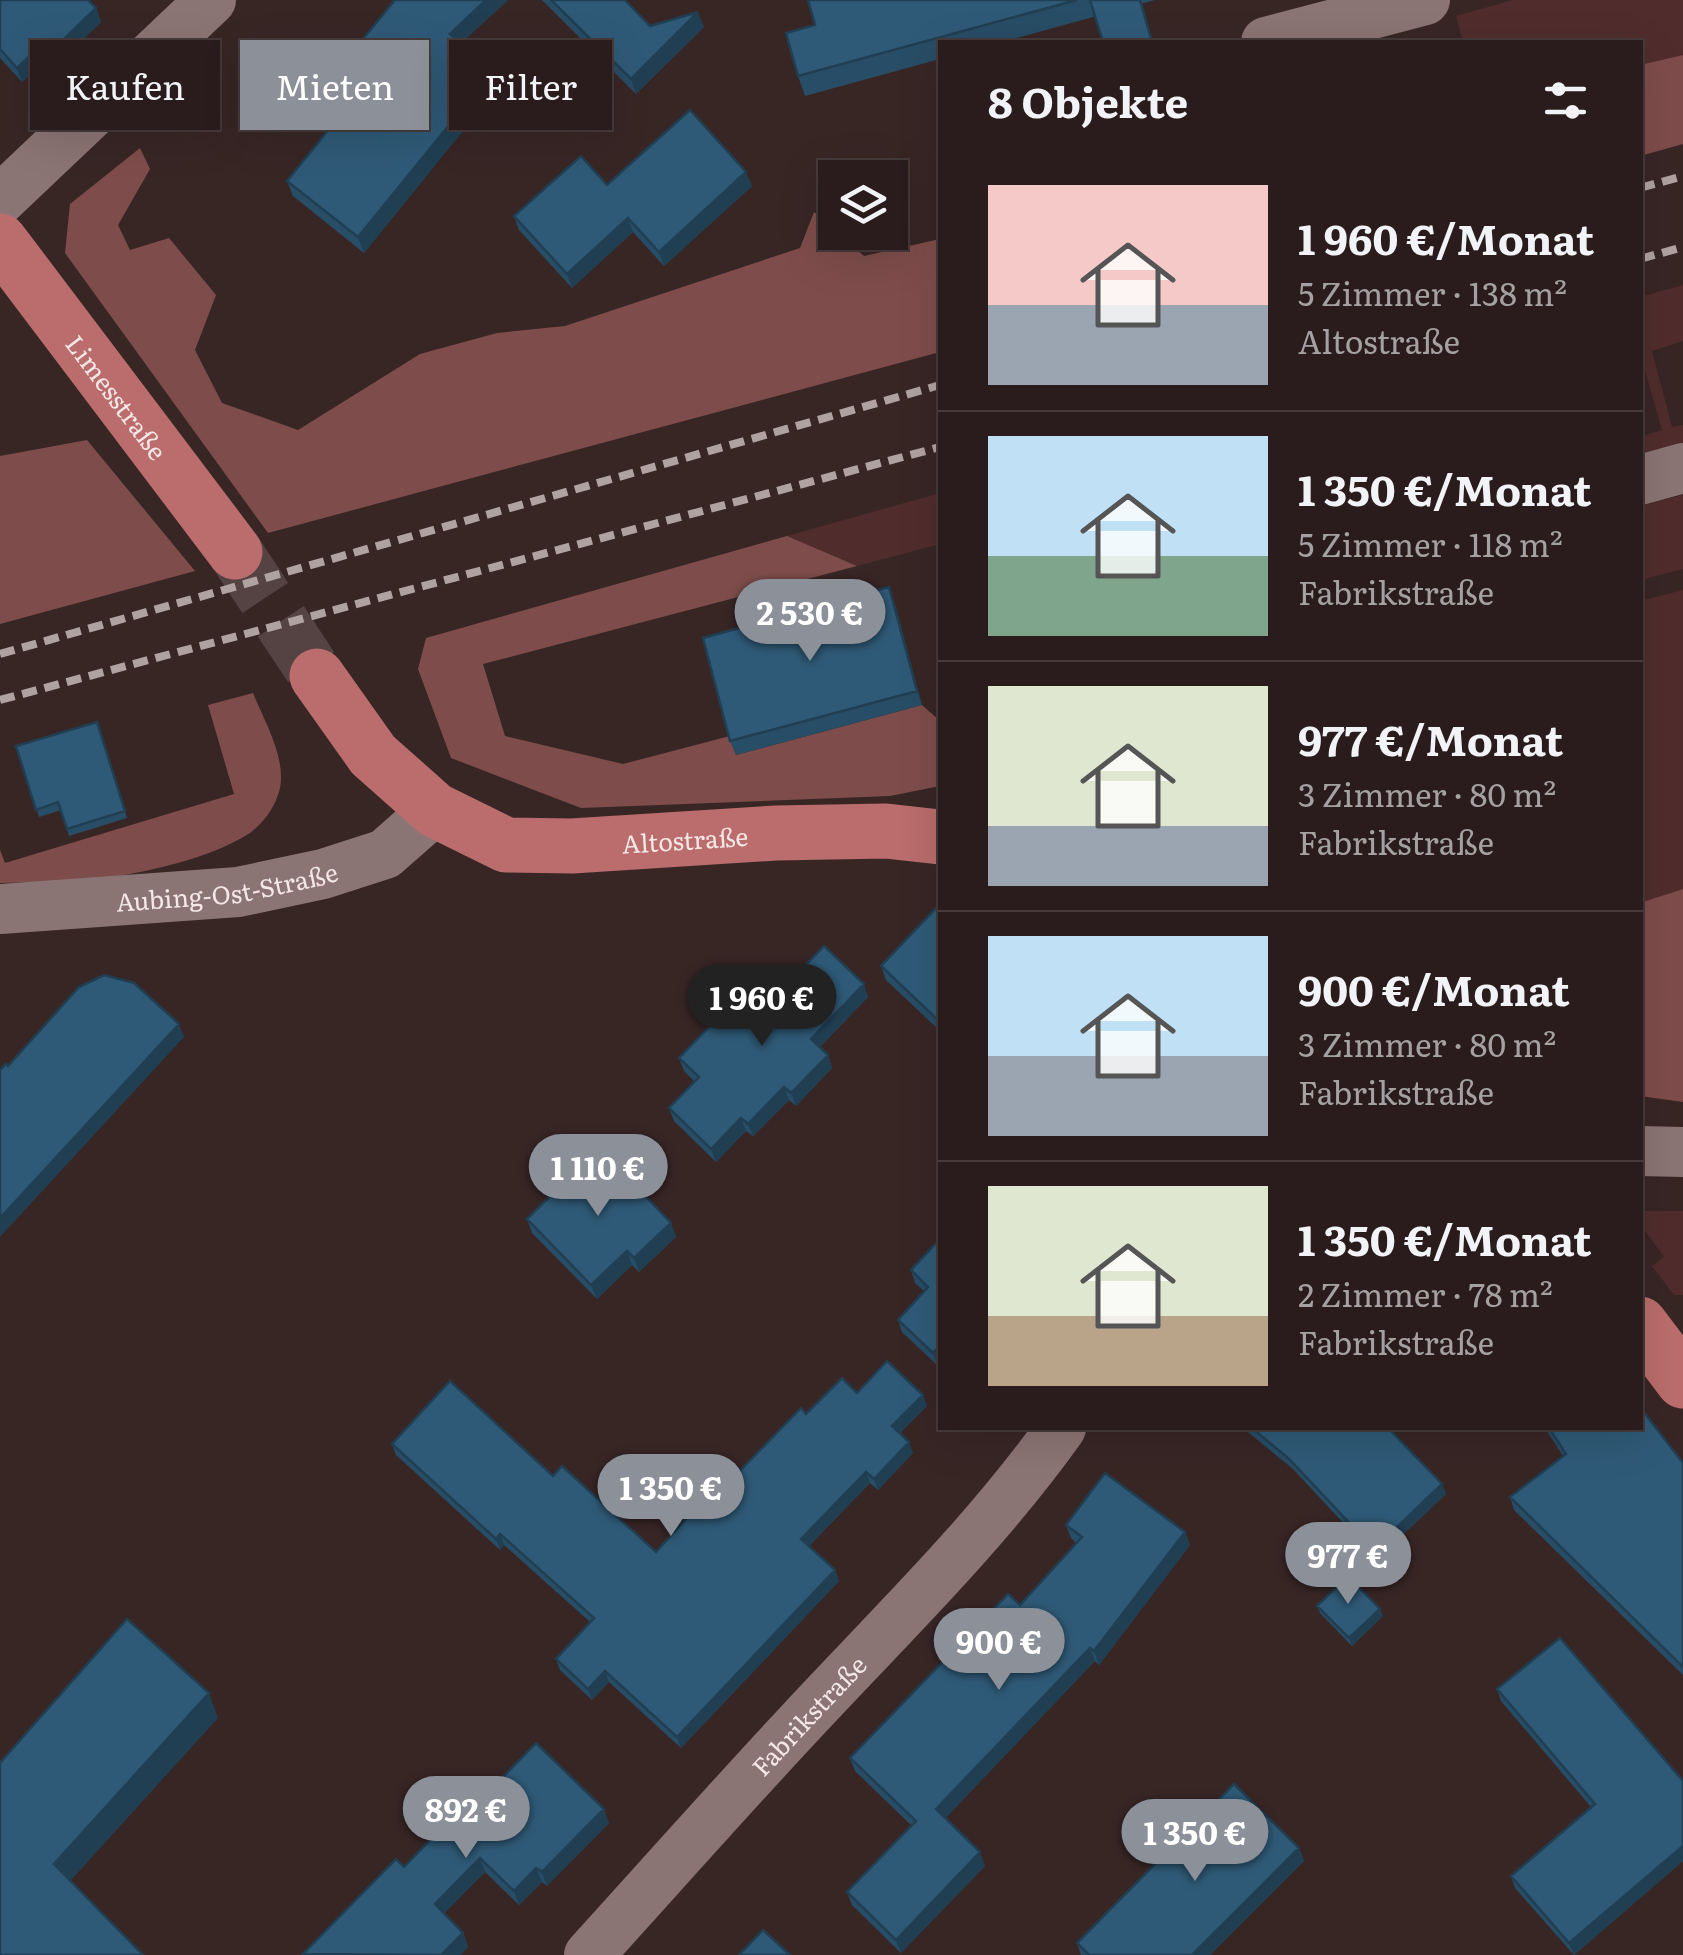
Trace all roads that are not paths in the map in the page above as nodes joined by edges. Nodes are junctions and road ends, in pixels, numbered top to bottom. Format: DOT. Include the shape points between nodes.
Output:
graph roads {
  1 [pos="210,0"];
  2 [pos="1424,0"];
  3 [pos="1274,40"];
  4 [pos="0,200"];
  5 [pos="0,241"];
  6 [pos="1683,468"];
  7 [pos="1643,479"];
  8 [pos="235,552"];
  9 [pos="317,676"];
  10 [pos="434,810"];
  11 [pos="938,836"];
  12 [pos="0,908"];
  13 [pos="1643,1151"];
  14 [pos="1683,1152"];
  15 [pos="1643,1328"];
  16 [pos="1683,1380"];
  17 [pos="1060,1430"];
  18 [pos="589,1955"];
  1 -- 4 [label="street"];
  2 -- 3 [label="street"];
  5 -- 8 [label="main road, Limesstraße"];
  6 -- 7 [label="street"];
  9 -- 10 [label="main road" via="373,755"];
  10 -- 11 [label="main road, Altostraße" via="506,845 868,831"];
  10 -- 12 [label="street, Aubing-Ost-Straße" via="385,854 323,874 238,892"];
  13 -- 14 [label="street"];
  15 -- 16 [label="main road"];
  17 -- 18 [label="street, Fabrikstraße" via="947,1569"];
}
